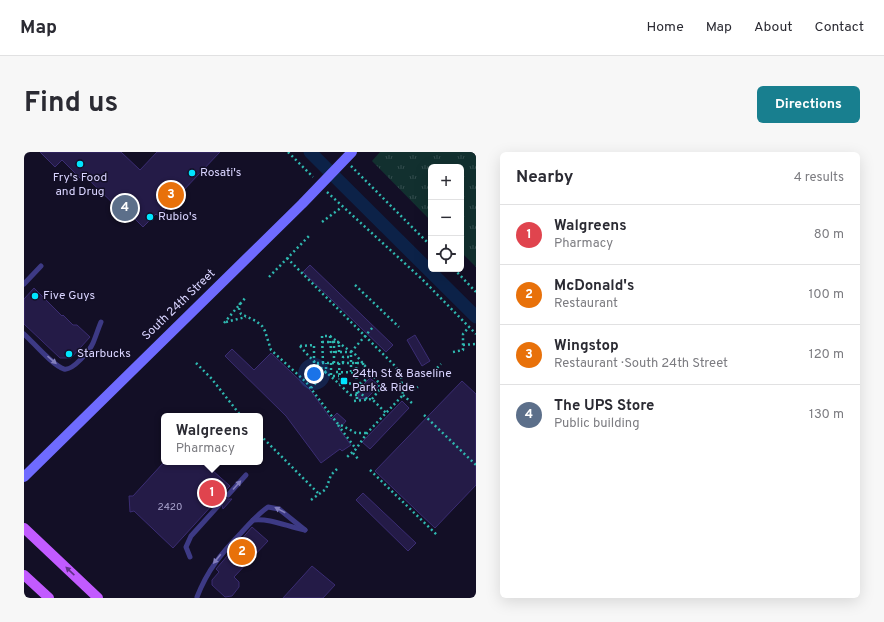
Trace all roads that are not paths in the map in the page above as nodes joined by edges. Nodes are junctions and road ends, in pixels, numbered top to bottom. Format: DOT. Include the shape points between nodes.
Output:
graph roads {
  1 [pos="352,152"];
  2 [pos="41,266"];
  3 [pos="24,284"];
  4 [pos="101,322"];
  5 [pos="24,334"];
  6 [pos="246,476"];
  7 [pos="24,477"];
  8 [pos="228,495"];
  9 [pos="219,505"];
  10 [pos="253,520"];
  11 [pos="24,528"];
  12 [pos="190,557"];
  13 [pos="24,575"];
  14 [pos="197,597"];
  15 [pos="49,598"];
  16 [pos="98,598"];
  1 -- 7 [label="main road, South 24th Street"];
  2 -- 3 [label="lane"];
  5 -- 4 [label="lane, one-way" via="54,363 64,369 71,368 93,344"];
  8 -- 6 [label="lane, one-way"];
  9 -- 12 [label="lane" via="191,536 186,547"];
  10 -- 10 [label="lane, one-way" via="270,520 305,530 279,509 272,507 262,511"];
  10 -- 14 [label="lane, one-way" via="215,560"];
  16 -- 11 [label="main road, one-way"];
  13 -- 15 [label="main road"];
}
